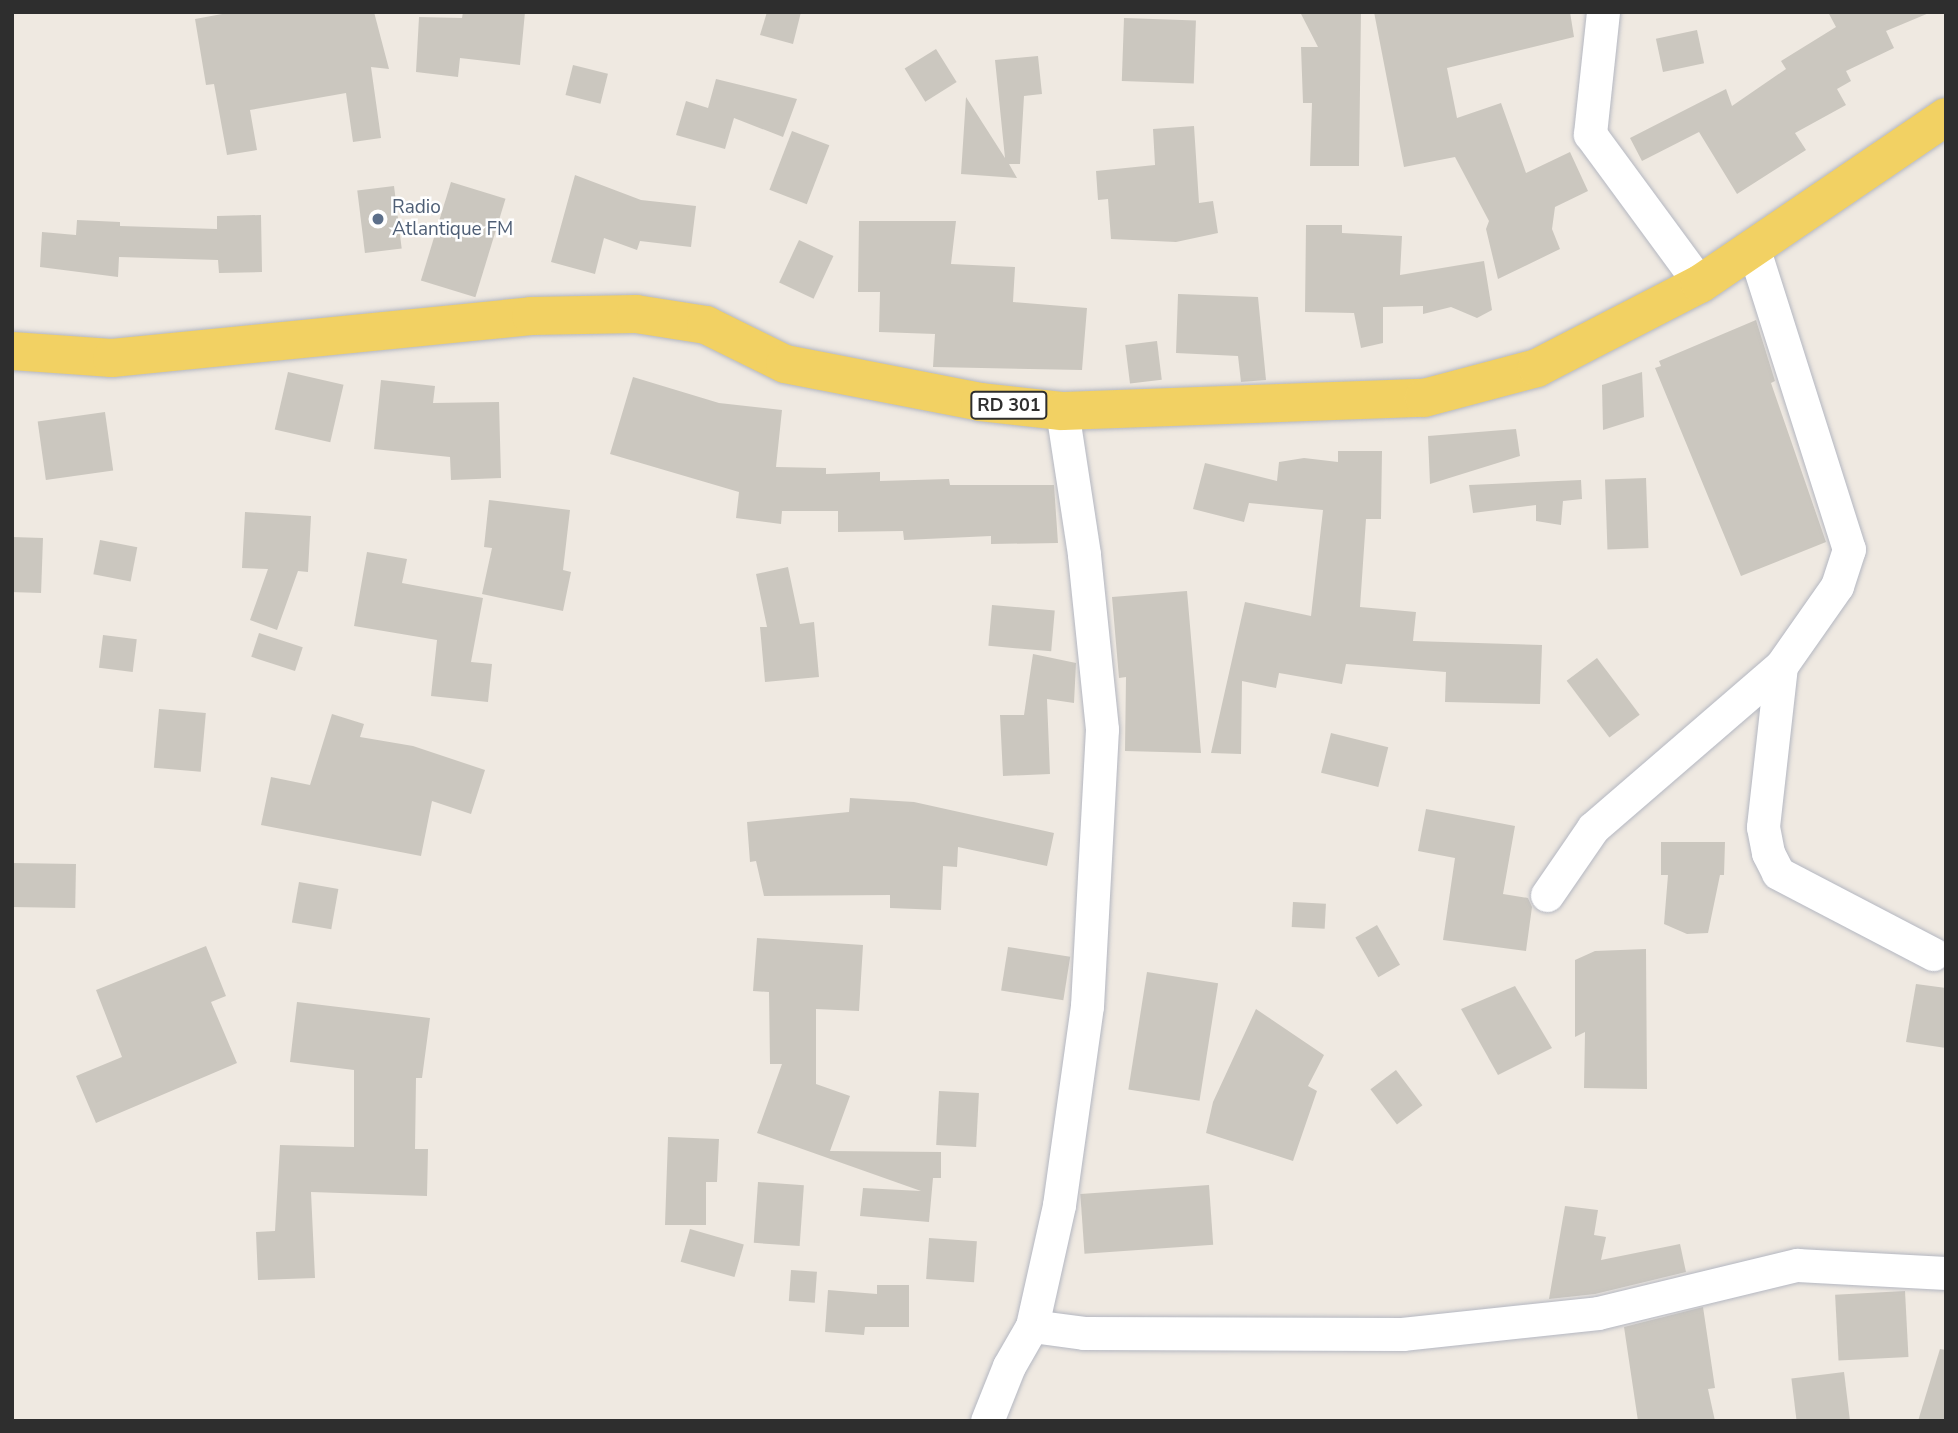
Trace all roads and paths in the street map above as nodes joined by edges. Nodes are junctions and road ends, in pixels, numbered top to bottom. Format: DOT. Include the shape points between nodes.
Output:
graph roads {
  1 [pos="1603,12"];
  2 [pos="1946,117"];
  3 [pos="1754,250"];
  4 [pos="1700,284"];
  5 [pos="12,351"];
  6 [pos="1062,411"];
  7 [pos="1781,666"];
  8 [pos="1548,895"];
  9 [pos="1933,954"];
  10 [pos="1946,1273"];
  11 [pos="1032,1326"];
  12 [pos="987,1421"];
  1 -- 4 [label="street" via="1590,134"];
  2 -- 3 [label="main road, RD 301"];
  3 -- 4 [label="main road, RD 301"];
  3 -- 7 [label="street" via="1849,549 1837,586"];
  4 -- 6 [label="main road, RD 301" via="1537,368 1424,398"];
  5 -- 6 [label="main road, RD 301" via="112,358 531,316 636,314 706,325 785,364 979,402"];
  6 -- 11 [label="street" via="1084,554 1102,729 1087,1006 1059,1205"];
  7 -- 8 [label="street" via="1593,828"];
  7 -- 9 [label="street" via="1763,827 1768,853 1779,873"];
  10 -- 11 [label="street" via="1797,1265 1598,1313 1402,1334 1084,1333"];
  11 -- 12 [label="street" via="1009,1366"];
}
